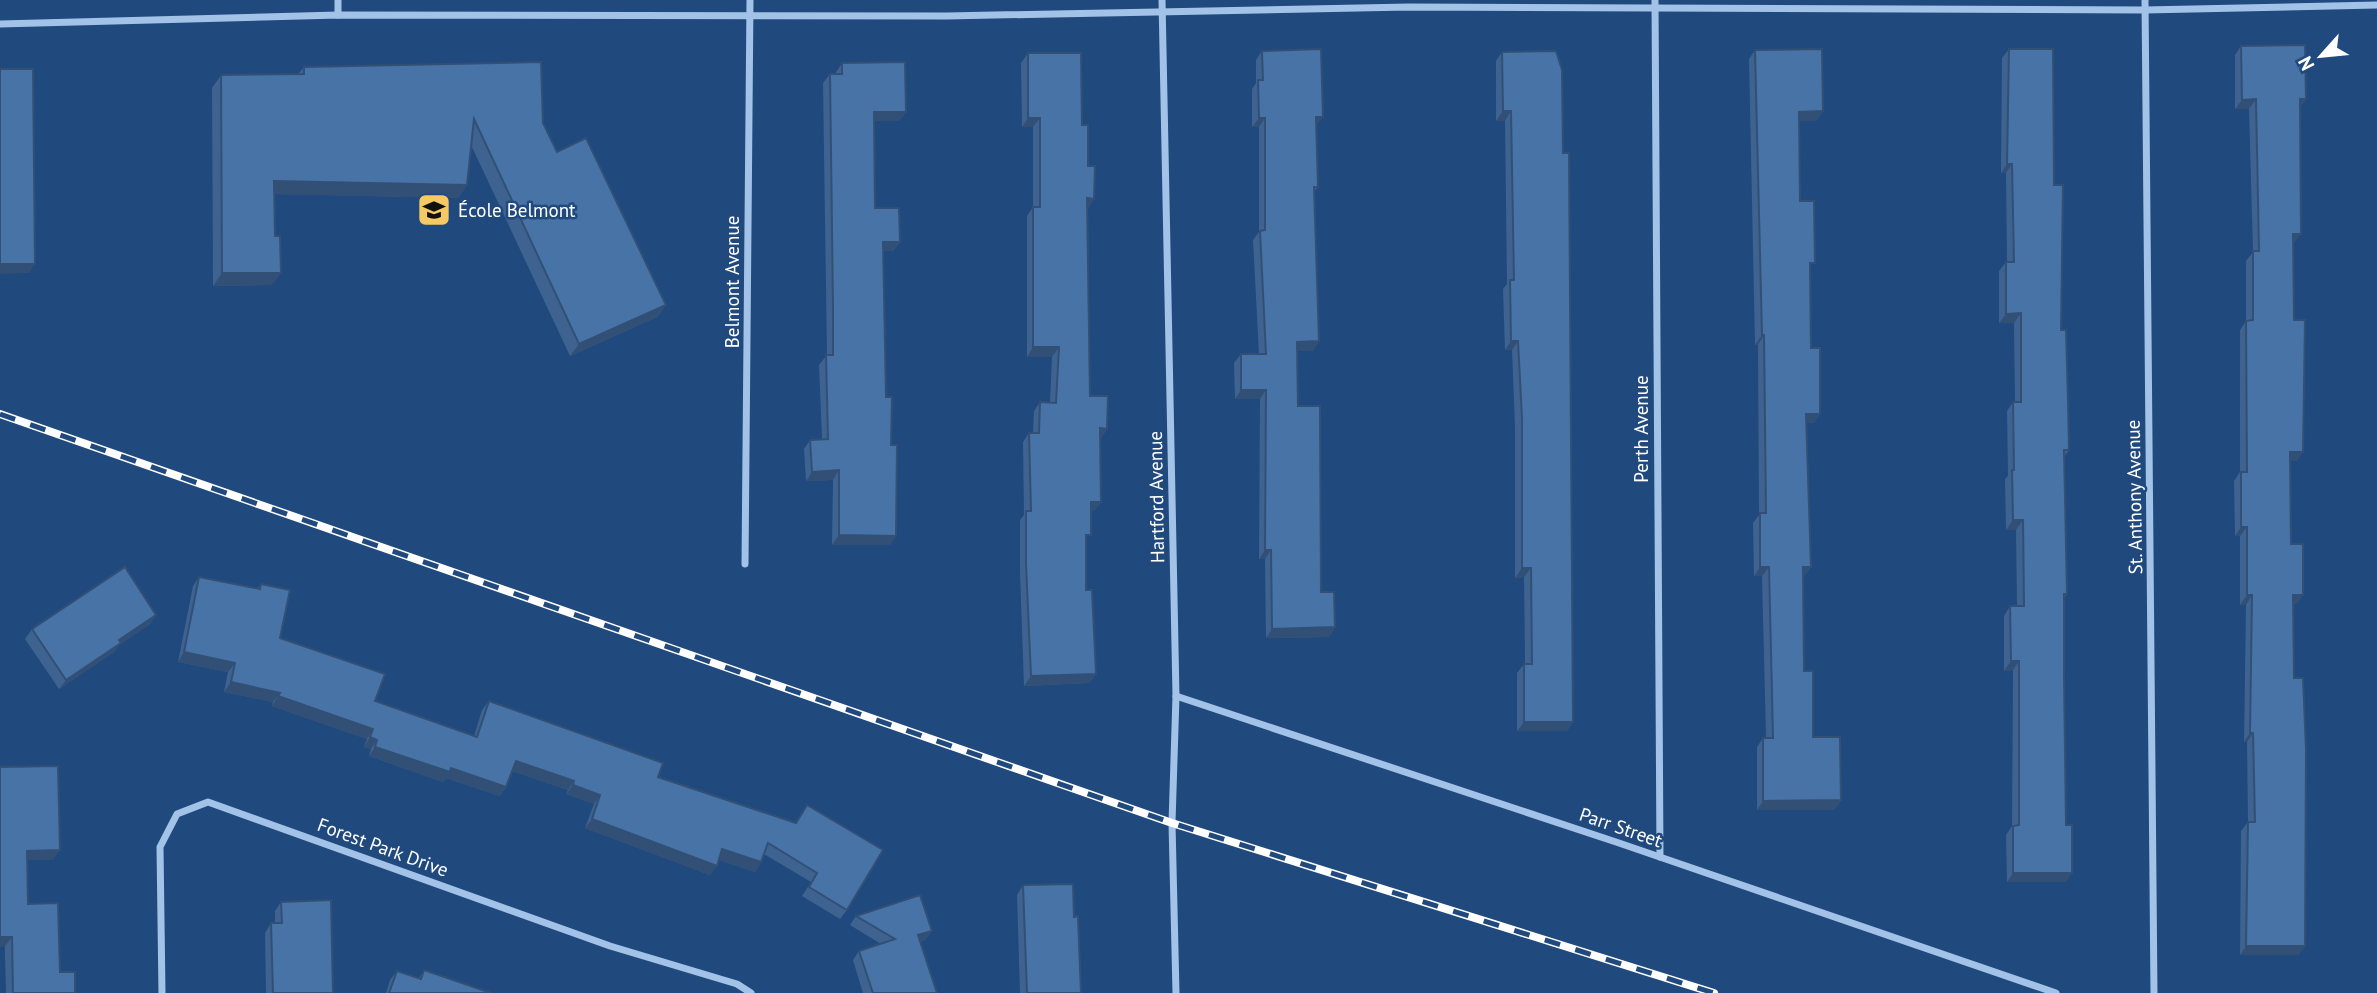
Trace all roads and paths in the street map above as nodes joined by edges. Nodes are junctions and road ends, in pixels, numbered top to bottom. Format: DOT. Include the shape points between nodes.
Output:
graph roads {
  1 [pos="338,0"];
  2 [pos="750,0"];
  3 [pos="1162,0"];
  4 [pos="1655,0"];
  5 [pos="2145,0"];
  6 [pos="2377,5"];
  7 [pos="1163,10"];
  8 [pos="1655,10"];
  9 [pos="2145,10"];
  10 [pos="338,15"];
  11 [pos="750,16"];
  12 [pos="0,24"];
  13 [pos="746,564"];
  14 [pos="1176,696"];
  15 [pos="1660,857"];
  16 [pos="162,993"];
  17 [pos="751,993"];
  18 [pos="1176,993"];
  19 [pos="2056,993"];
  20 [pos="2154,993"];
  1 -- 10 [label="street"];
  2 -- 11 [label="street, Belmont Avenue"];
  3 -- 7 [label="street, Hartford Avenue"];
  4 -- 8 [label="street, Perth Avenue"];
  5 -- 9 [label="street, St. Anthony Avenue"];
  6 -- 9 [label="street"];
  7 -- 8 [label="street" via="1409,6"];
  7 -- 11 [label="street"];
  7 -- 14 [label="street, Hartford Avenue"];
  8 -- 9 [label="street"];
  8 -- 15 [label="street, Perth Avenue"];
  9 -- 20 [label="street, St. Anthony Avenue"];
  10 -- 11 [label="street"];
  10 -- 12 [label="street"];
  11 -- 13 [label="street, Belmont Avenue"];
  14 -- 15 [label="street, Parr Street"];
  14 -- 18 [label="street, Hartford Avenue" via="1172,823"];
  15 -- 19 [label="street, Parr Street"];
  16 -- 17 [label="street, Forest Park Drive" via="160,846 177,814 208,802 610,946 737,984"];
}
